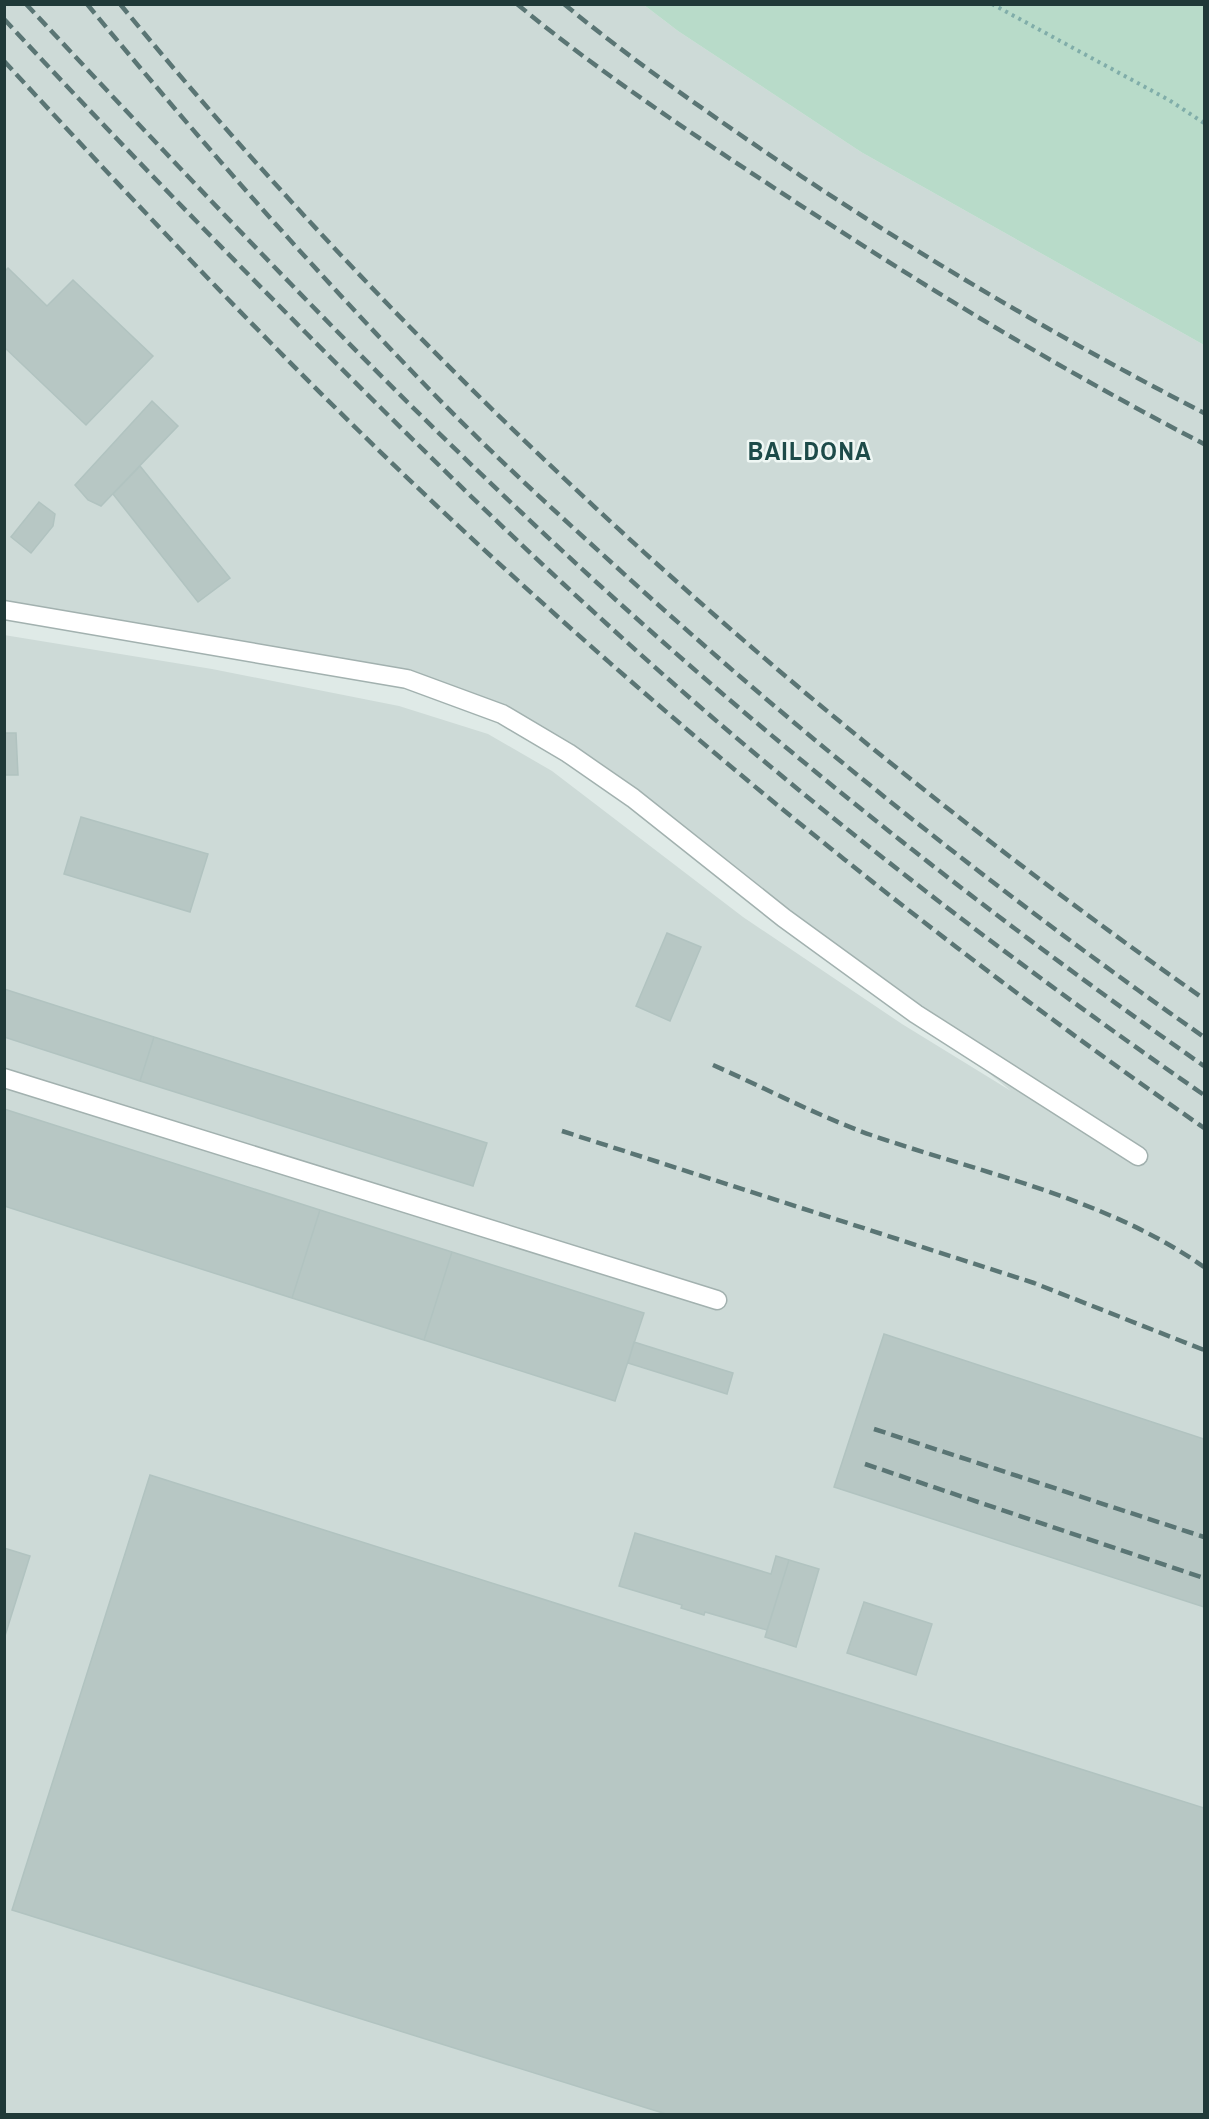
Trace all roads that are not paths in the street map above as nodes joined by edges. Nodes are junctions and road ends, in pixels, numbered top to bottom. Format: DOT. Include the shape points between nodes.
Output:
graph roads {
  1 [pos="4,610"];
  2 [pos="4,1078"];
  3 [pos="1138,1156"];
  4 [pos="717,1300"];
  1 -- 3 [label="lane" via="406,679 502,714 633,798 784,918 916,1014"];
  2 -- 4 [label="lane"];
}
